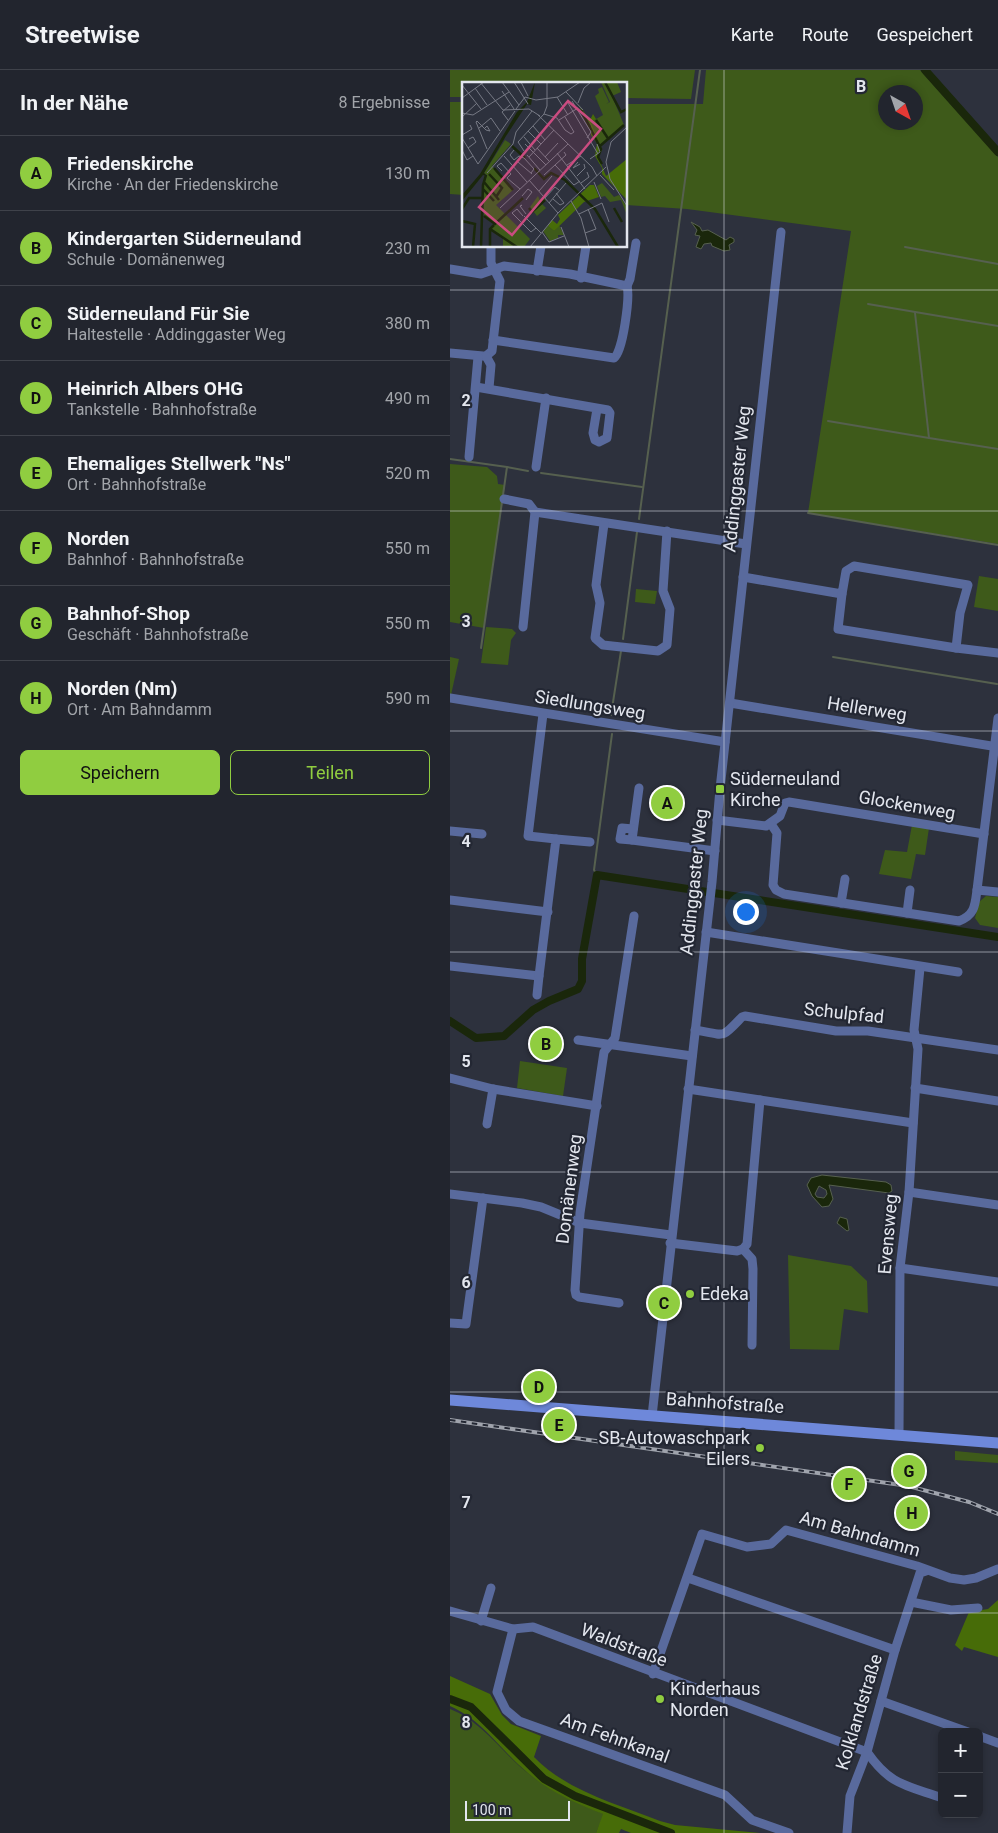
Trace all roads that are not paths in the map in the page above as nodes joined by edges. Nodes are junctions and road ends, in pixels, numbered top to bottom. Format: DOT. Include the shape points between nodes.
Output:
graph roads {
  1 [pos="781,232"];
  2 [pos="636,243"];
  3 [pos="491,248"];
  4 [pos="541,248"];
  5 [pos="586,248"];
  6 [pos="450,269"];
  7 [pos="494,270"];
  8 [pos="537,271"];
  9 [pos="582,278"];
  10 [pos="627,286"];
  11 [pos="493,340"];
  12 [pos="450,353"];
  13 [pos="482,357"];
  14 [pos="476,387"];
  15 [pos="489,388"];
  16 [pos="546,398"];
  17 [pos="597,409"];
  18 [pos="469,457"];
  19 [pos="536,467"];
  20 [pos="504,499"];
  21 [pos="535,512"];
  22 [pos="604,524"];
  23 [pos="667,531"];
  24 [pos="746,544"];
  25 [pos="743,577"];
  26 [pos="842,594"];
  27 [pos="523,627"];
  28 [pos="960,648"];
  29 [pos="998,652"];
  30 [pos="450,698"];
  31 [pos="730,703"];
  32 [pos="543,714"];
  33 [pos="998,718"];
  34 [pos="725,742"];
  35 [pos="996,746"];
  36 [pos="639,788"];
  37 [pos="717,820"];
  38 [pos="771,824"];
  39 [pos="450,831"];
  40 [pos="482,834"];
  41 [pos="984,834"];
  42 [pos="556,839"];
  43 [pos="590,842"];
  44 [pos="715,851"];
  45 [pos="845,879"];
  46 [pos="910,890"];
  47 [pos="977,890"];
  48 [pos="998,892"];
  49 [pos="450,900"];
  50 [pos="841,902"];
  51 [pos="548,912"];
  52 [pos="907,913"];
  53 [pos="634,916"];
  54 [pos="706,932"];
  55 [pos="450,966"];
  56 [pos="920,968"];
  57 [pos="958,972"];
  58 [pos="539,976"];
  59 [pos="537,995"];
  60 [pos="696,1030"];
  61 [pos="915,1038"];
  62 [pos="578,1040"];
  63 [pos="609,1045"];
  64 [pos="998,1050"];
  65 [pos="692,1056"];
  66 [pos="450,1078"];
  67 [pos="915,1088"];
  68 [pos="493,1089"];
  69 [pos="688,1089"];
  70 [pos="760,1100"];
  71 [pos="998,1101"];
  72 [pos="597,1106"];
  73 [pos="913,1123"];
  74 [pos="487,1124"];
  75 [pos="909,1192"];
  76 [pos="450,1194"];
  77 [pos="482,1198"];
  78 [pos="998,1205"];
  79 [pos="580,1223"];
  80 [pos="671,1239"];
  81 [pos="743,1249"];
  82 [pos="900,1268"];
  83 [pos="998,1282"];
  84 [pos="618,1303"];
  85 [pos="450,1323"];
  86 [pos="752,1345"];
  87 [pos="450,1400"];
  88 [pos="652,1416"];
  89 [pos="899,1434"];
  90 [pos="998,1443"];
  91 [pos="998,1569"];
  92 [pos="926,1571"];
  93 [pos="688,1578"];
  94 [pos="491,1588"];
  95 [pos="911,1602"];
  96 [pos="978,1608"];
  97 [pos="450,1612"];
  98 [pos="481,1620"];
  99 [pos="513,1629"];
  100 [pos="895,1650"];
  101 [pos="653,1674"];
  102 [pos="882,1700"];
  103 [pos="957,1728"];
  104 [pos="983,1737"];
  105 [pos="998,1743"];
  106 [pos="867,1752"];
  107 [pos="938,1797"];
  108 [pos="789,1833"];
  109 [pos="847,1833"];
  1 -- 24 [label="street, Addinggaster Weg"];
  2 -- 10 [label="street"];
  3 -- 7 [label="street"];
  4 -- 8 [label="street"];
  5 -- 9 [label="street"];
  6 -- 7 [label="street" via="481,274"];
  7 -- 8 [label="street" via="504,266"];
  7 -- 11 [label="street" via="500,281"];
  8 -- 9 [label="street"];
  9 -- 10 [label="street"];
  10 -- 11 [label="street" via="620,349 614,358"];
  11 -- 13 [label="street" via="492,351"];
  12 -- 13 [label="street"];
  13 -- 14 [label="street"];
  13 -- 15 [label="street" via="491,365"];
  14 -- 15 [label="street"];
  14 -- 18 [label="street"];
  15 -- 16 [label="street"];
  16 -- 17 [label="street"];
  16 -- 19 [label="street"];
  20 -- 21 [label="street" via="529,504"];
  21 -- 22 [label="street"];
  21 -- 27 [label="street"];
  22 -- 23 [label="street"];
  22 -- 23 [label="street" via="596,585 600,603 596,638 603,645 658,651 667,645 670,609 663,591"];
  23 -- 24 [label="street"];
  24 -- 25 [label="street, Addinggaster Weg"];
  25 -- 26 [label="street"];
  25 -- 31 [label="street, Addinggaster Weg"];
  26 -- 28 [label="street" via="838,629"];
  26 -- 28 [label="street" via="846,571 854,566 968,585 960,613"];
  28 -- 29 [label="street"];
  30 -- 32 [label="street, Siedlungsweg"];
  31 -- 34 [label="street, Addinggaster Weg"];
  31 -- 35 [label="street, Hellerweg"];
  32 -- 34 [label="street, Siedlungsweg"];
  32 -- 42 [label="street" via="528,836"];
  33 -- 35 [label="street"];
  34 -- 37 [label="street, Addinggaster Weg"];
  35 -- 41 [label="street"];
  36 -- 44 [label="street" via="632,840"];
  37 -- 38 [label="street"];
  37 -- 44 [label="street, Addinggaster Weg"];
  38 -- 41 [label="street, Glockenweg" via="789,802"];
  38 -- 50 [label="street" via="777,833 773,885 776,890"];
  39 -- 40 [label="street"];
  41 -- 47 [label="street"];
  42 -- 43 [label="street"];
  42 -- 51 [label="street"];
  44 -- 54 [label="street, Addinggaster Weg"];
  45 -- 50 [label="street"];
  46 -- 52 [label="street"];
  47 -- 48 [label="street"];
  47 -- 52 [label="street" via="974,911 959,921"];
  49 -- 51 [label="street"];
  50 -- 52 [label="street"];
  51 -- 58 [label="street"];
  53 -- 63 [label="street, Domänenweg" via="615,1038"];
  54 -- 56 [label="street"];
  54 -- 60 [label="street, Addinggaster Weg"];
  55 -- 58 [label="street"];
  56 -- 57 [label="street"];
  56 -- 61 [label="street, Evensweg"];
  58 -- 59 [label="street"];
  60 -- 61 [label="street, Schulpfad" via="724,1035 745,1016 836,1031 857,1029"];
  60 -- 65 [label="street, Addinggaster Weg"];
  61 -- 64 [label="street, Schulpfad"];
  61 -- 67 [label="street, Evensweg" via="918,1048"];
  62 -- 63 [label="street"];
  63 -- 65 [label="street"];
  63 -- 72 [label="street, Domänenweg" via="604,1052"];
  65 -- 69 [label="street, Addinggaster Weg"];
  66 -- 68 [label="street"];
  67 -- 71 [label="street"];
  67 -- 73 [label="street, Evensweg"];
  68 -- 72 [label="street"];
  68 -- 74 [label="street"];
  69 -- 70 [label="street"];
  69 -- 80 [label="street, Addinggaster Weg"];
  70 -- 73 [label="street"];
  70 -- 81 [label="street" via="747,1244"];
  72 -- 79 [label="street, Domänenweg"];
  73 -- 75 [label="street, Evensweg"];
  75 -- 78 [label="street"];
  75 -- 82 [label="street, Evensweg"];
  76 -- 77 [label="street"];
  77 -- 79 [label="street" via="542,1207"];
  77 -- 85 [label="street" via="466,1324"];
  79 -- 80 [label="street"];
  79 -- 84 [label="street, Domänenweg" via="576,1295"];
  80 -- 81 [label="street" via="737,1251"];
  80 -- 88 [label="street, Addinggaster Weg"];
  81 -- 86 [label="street" via="752,1259 753,1269"];
  82 -- 83 [label="street"];
  82 -- 89 [label="street, Evensweg"];
  87 -- 88 [label="main road, Bahnhofstraße"];
  88 -- 89 [label="main road, Bahnhofstraße"];
  89 -- 90 [label="main road, Bahnhofstraße"];
  91 -- 92 [label="street, Am Bahndamm" via="964,1580"];
  92 -- 93 [label="street, Am Bahndamm" via="786,1530 771,1544 747,1547 702,1534"];
  92 -- 95 [label="street, Kolklandstraße" via="920,1573"];
  93 -- 100 [label="street"];
  93 -- 101 [label="street"];
  94 -- 98 [label="street"];
  95 -- 96 [label="street" via="951,1610"];
  95 -- 100 [label="street, Kolklandstraße"];
  97 -- 98 [label="street, Waldstraße"];
  98 -- 99 [label="street, Waldstraße"];
  99 -- 101 [label="street, Waldstraße" via="533,1627"];
  99 -- 108 [label="street, Am Fehnkanal" via="497,1692 506,1710 519,1721 725,1795 752,1820"];
  100 -- 102 [label="street, Kolklandstraße"];
  101 -- 106 [label="street, Waldstraße"];
  102 -- 103 [label="street"];
  102 -- 106 [label="street, Kolklandstraße"];
  104 -- 105 [label="street"];
  106 -- 107 [label="street" via="880,1770 894,1781"];
  106 -- 109 [label="street, Kolklandstraße" via="850,1796"];
}
